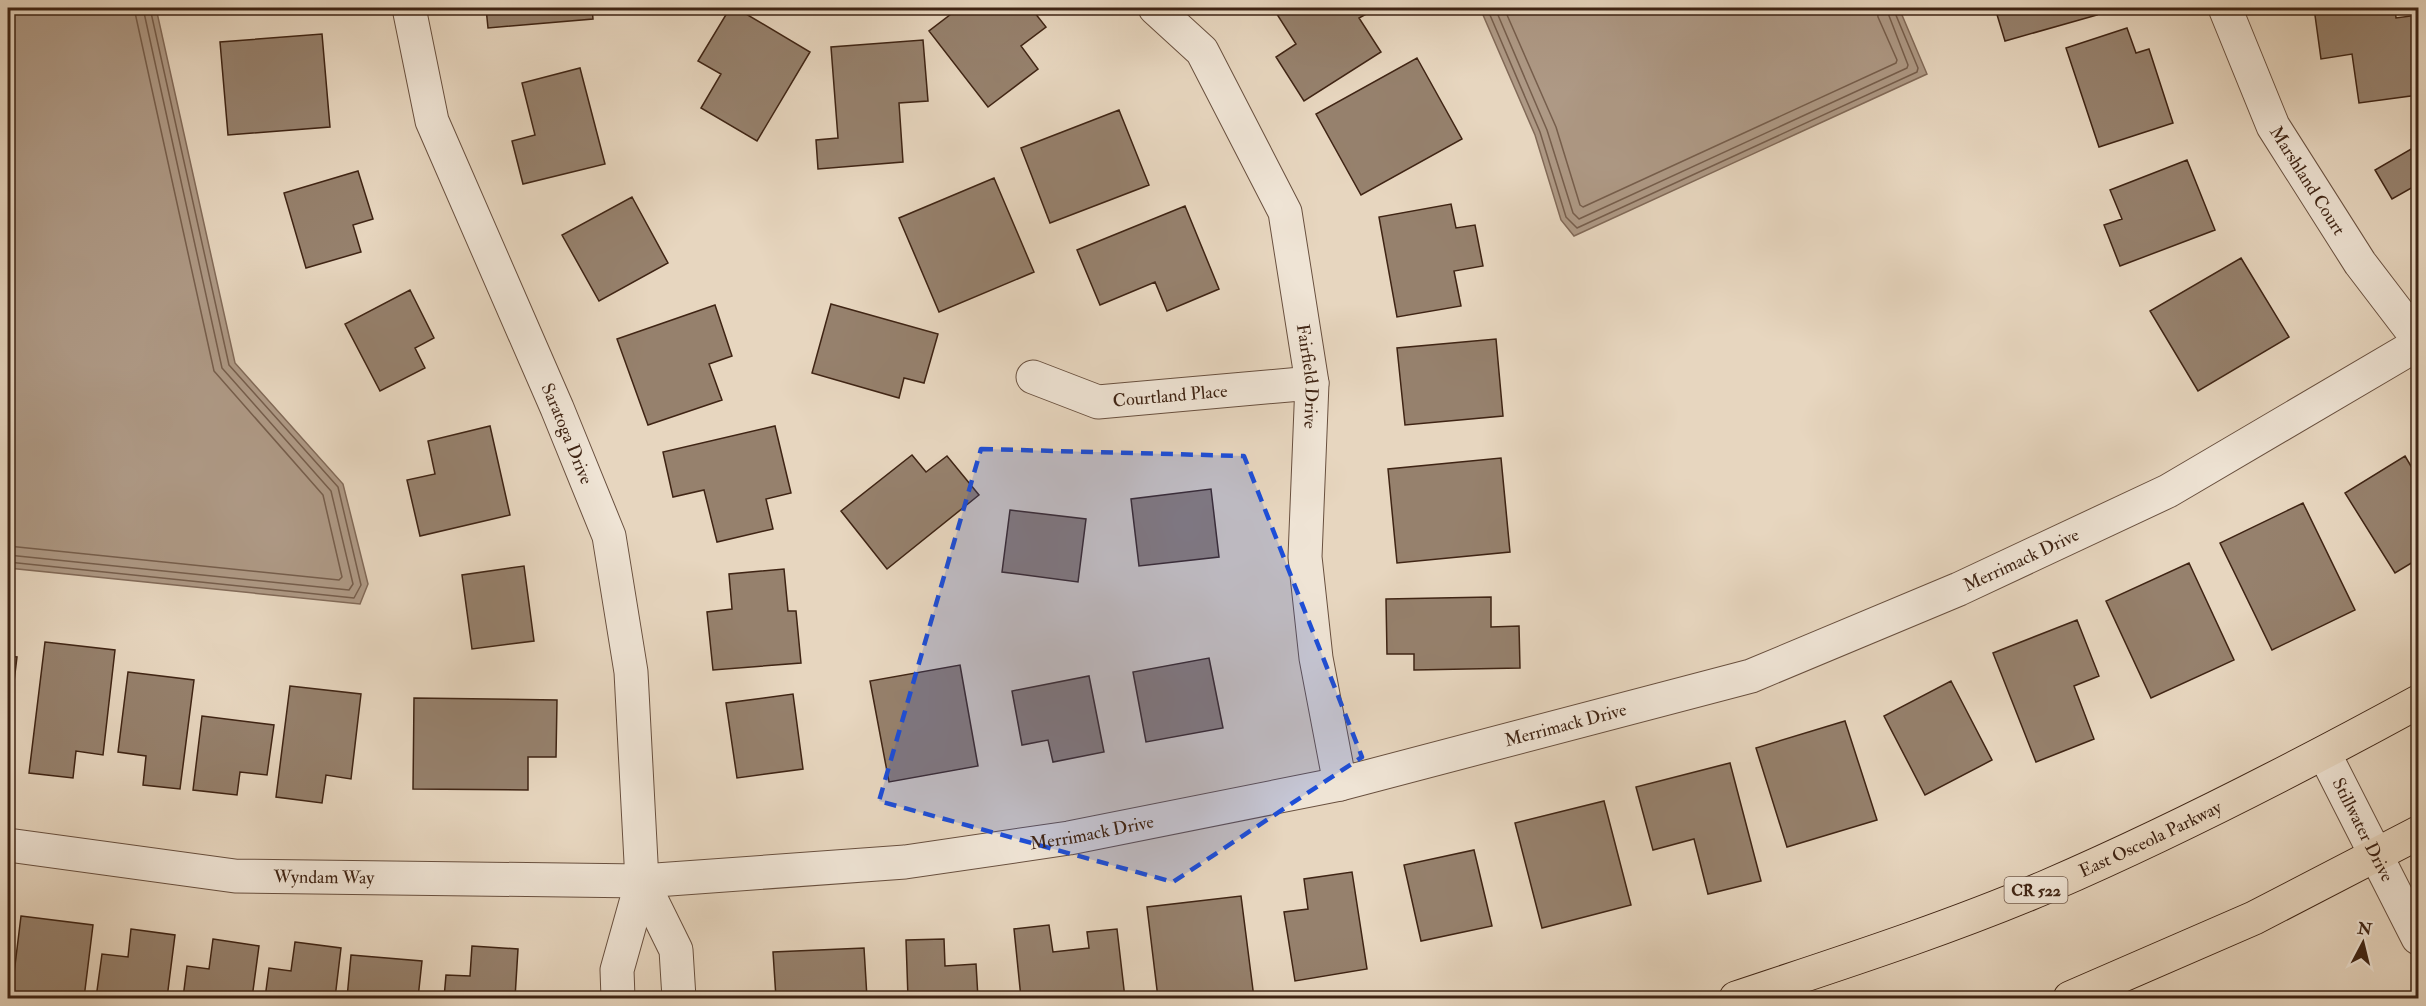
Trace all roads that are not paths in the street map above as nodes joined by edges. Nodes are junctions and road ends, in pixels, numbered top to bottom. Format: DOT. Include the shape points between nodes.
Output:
graph roads {
  1 [pos="409,8"];
  2 [pos="1155,8"];
  3 [pos="2225,8"];
  4 [pos="2418,341"];
  5 [pos="1033,377"];
  6 [pos="1312,382"];
  7 [pos="2418,702"];
  8 [pos="2324,753"];
  9 [pos="1340,784"];
  10 [pos="2418,833"];
  11 [pos="8,845"];
  12 [pos="2377,856"];
  13 [pos="642,881"];
  14 [pos="2418,938"];
  15 [pos="618,999"];
  16 [pos="679,999"];
  17 [pos="1736,999"];
  18 [pos="2070,999"];
  1 -- 13 [label="street, Saratoga Drive" via="432,121 609,536 631,672"];
  2 -- 6 [label="street, Fairfield Drive" via="1202,51 1285,212"];
  3 -- 4 [label="street, Marshland Court" via="2273,126 2360,263"];
  4 -- 9 [label="street, Merrimack Drive" via="2168,490 1959,589 1751,676"];
  5 -- 6 [label="street, Courtland Place" via="1098,402"];
  6 -- 9 [label="street, Fairfield Drive" via="1305,557 1316,658"];
  7 -- 8 [label="main road, East Osceola Parkway / CR 522"];
  8 -- 12 [label="street, Stillwater Drive"];
  8 -- 17 [label="main road, East Osceola Parkway / CR 522" via="2185,823 2046,886 1888,947"];
  9 -- 13 [label="street, Merrimack Drive" via="1069,838 905,862"];
  10 -- 12 [label="main road"];
  11 -- 13 [label="street, Wyndam Way" via="235,876"];
  12 -- 14 [label="street, Stillwater Drive"];
  12 -- 18 [label="main road" via="2254,918"];
  13 -- 15 [label="street" via="617,970"];
  13 -- 16 [label="street" via="676,950"];
}
